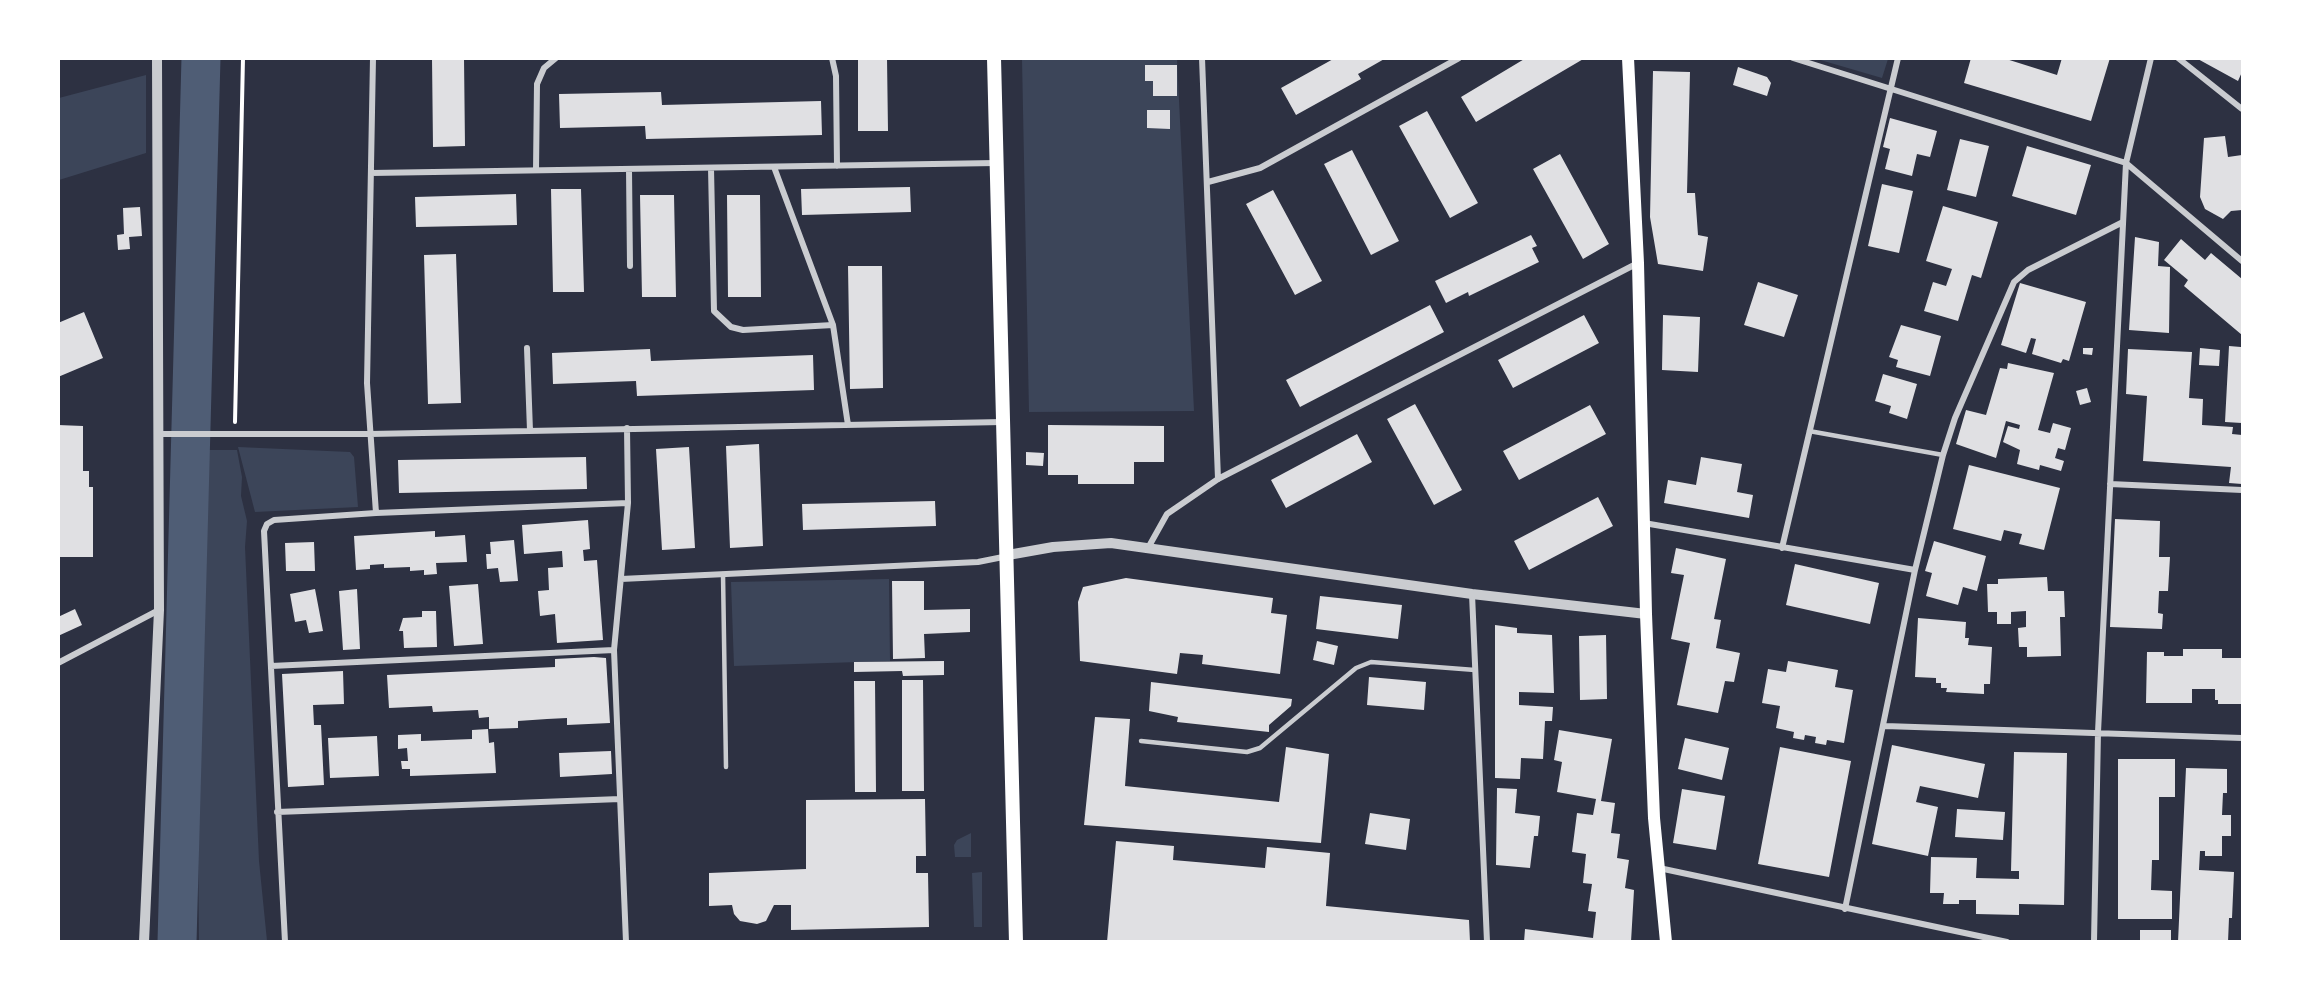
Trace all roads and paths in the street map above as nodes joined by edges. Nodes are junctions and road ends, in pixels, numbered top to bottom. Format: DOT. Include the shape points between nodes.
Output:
graph roads {
  1 [pos="157,58"];
  2 [pos="243,58"];
  3 [pos="373,58"];
  4 [pos="556,58"];
  5 [pos="832,58"];
  6 [pos="994,58"];
  7 [pos="1202,58"];
  8 [pos="1459,58"];
  9 [pos="1628,58"];
  10 [pos="1898,58"];
  11 [pos="2151,58"];
  12 [pos="2178,58"];
  13 [pos="1797,59"];
  14 [pos="1888,89"];
  15 [pos="2242,109"];
  16 [pos="996,163"];
  17 [pos="2126,163"];
  18 [pos="837,166"];
  19 [pos="774,167"];
  20 [pos="711,168"];
  21 [pos="629,169"];
  22 [pos="536,170"];
  23 [pos="371,173"];
  24 [pos="1208,182"];
  25 [pos="2122,222"];
  26 [pos="2241,258"];
  27 [pos="1638,263"];
  28 [pos="630,266"];
  29 [pos="833,325"];
  30 [pos="527,348"];
  31 [pos="1004,422"];
  32 [pos="848,425"];
  33 [pos="627,428"];
  34 [pos="530,431"];
  35 [pos="1809,431"];
  36 [pos="166,434"];
  37 [pos="369,434"];
  38 [pos="235,435"];
  39 [pos="1943,455"];
  40 [pos="1218,479"];
  41 [pos="2110,484"];
  42 [pos="2242,490"];
  43 [pos="628,503"];
  44 [pos="376,513"];
  45 [pos="1644,523"];
  46 [pos="1148,548"];
  47 [pos="1782,548"];
  48 [pos="1008,555"];
  49 [pos="1915,570"];
  50 [pos="723,574"];
  51 [pos="621,579"];
  52 [pos="1472,594"];
  53 [pos="159,609"];
  54 [pos="1646,614"];
  55 [pos="614,650"];
  56 [pos="58,663"];
  57 [pos="271,666"];
  58 [pos="1475,670"];
  59 [pos="1885,726"];
  60 [pos="2098,732"];
  61 [pos="2242,738"];
  62 [pos="1141,741"];
  63 [pos="726,767"];
  64 [pos="620,799"];
  65 [pos="277,813"];
  66 [pos="1657,868"];
  67 [pos="1845,909"];
  68 [pos="144,942"];
  69 [pos="285,942"];
  70 [pos="626,942"];
  71 [pos="1016,942"];
  72 [pos="1487,942"];
  73 [pos="1666,942"];
  74 [pos="2007,942"];
  75 [pos="2094,942"];
  1 -- 36 [label="street"];
  2 -- 38 [label="path"];
  3 -- 23 [label="street"];
  4 -- 22 [label="street" via="544,68 537,84"];
  5 -- 18 [label="street" via="836,76"];
  6 -- 16 [label="main road"];
  7 -- 24 [label="street"];
  8 -- 24 [label="street" via="1260,168"];
  9 -- 27 [label="main road"];
  10 -- 14 [label="street"];
  11 -- 17 [label="street"];
  12 -- 15 [label="street"];
  13 -- 14 [label="street"];
  14 -- 17 [label="street"];
  14 -- 35 [label="street"];
  16 -- 18 [label="street"];
  16 -- 31 [label="main road"];
  17 -- 25 [label="street"];
  17 -- 26 [label="street"];
  18 -- 19 [label="street"];
  19 -- 20 [label="street"];
  19 -- 29 [label="street"];
  20 -- 21 [label="street"];
  20 -- 29 [label="street" via="714,311 731,327 743,330"];
  21 -- 22 [label="street"];
  21 -- 28 [label="street"];
  22 -- 23 [label="street"];
  23 -- 37 [label="street"];
  24 -- 40 [label="street"];
  25 -- 39 [label="street" via="2028,270 2014,282 1954,418"];
  25 -- 41 [label="street"];
  27 -- 40 [label="street"];
  27 -- 45 [label="main road"];
  29 -- 32 [label="street"];
  30 -- 34 [label="street"];
  31 -- 32 [label="street"];
  31 -- 48 [label="main road"];
  32 -- 33 [label="street"];
  33 -- 34 [label="street"];
  33 -- 43 [label="street"];
  34 -- 37 [label="street"];
  35 -- 39 [label="lane"];
  35 -- 47 [label="street"];
  36 -- 38 [label="street"];
  36 -- 53 [label="street"];
  37 -- 38 [label="street"];
  37 -- 44 [label="street"];
  39 -- 49 [label="street"];
  40 -- 46 [label="street" via="1167,514"];
  41 -- 42 [label="street"];
  41 -- 60 [label="street"];
  43 -- 44 [label="street"];
  43 -- 51 [label="street"];
  44 -- 57 [label="street" via="274,520 267,524 264,531"];
  45 -- 47 [label="street"];
  45 -- 54 [label="main road"];
  46 -- 48 [label="street" via="1092,543"];
  46 -- 52 [label="street"];
  47 -- 49 [label="street"];
  48 -- 50 [label="street" via="978,562"];
  48 -- 71 [label="main road"];
  49 -- 59 [label="street"];
  50 -- 51 [label="street"];
  50 -- 63 [label="lane"];
  51 -- 55 [label="street"];
  52 -- 54 [label="street"];
  52 -- 58 [label="street"];
  53 -- 56 [label="street"];
  53 -- 68 [label="street"];
  54 -- 66 [label="main road"];
  55 -- 57 [label="street"];
  55 -- 64 [label="street"];
  57 -- 65 [label="street"];
  58 -- 62 [label="lane" via="1371,662 1356,668 1260,748 1246,752"];
  58 -- 72 [label="street"];
  59 -- 60 [label="street"];
  59 -- 67 [label="street"];
  60 -- 61 [label="street"];
  60 -- 75 [label="street"];
  64 -- 65 [label="street"];
  64 -- 70 [label="street"];
  65 -- 69 [label="street"];
  66 -- 67 [label="street"];
  66 -- 73 [label="main road"];
  67 -- 74 [label="street"];
}
